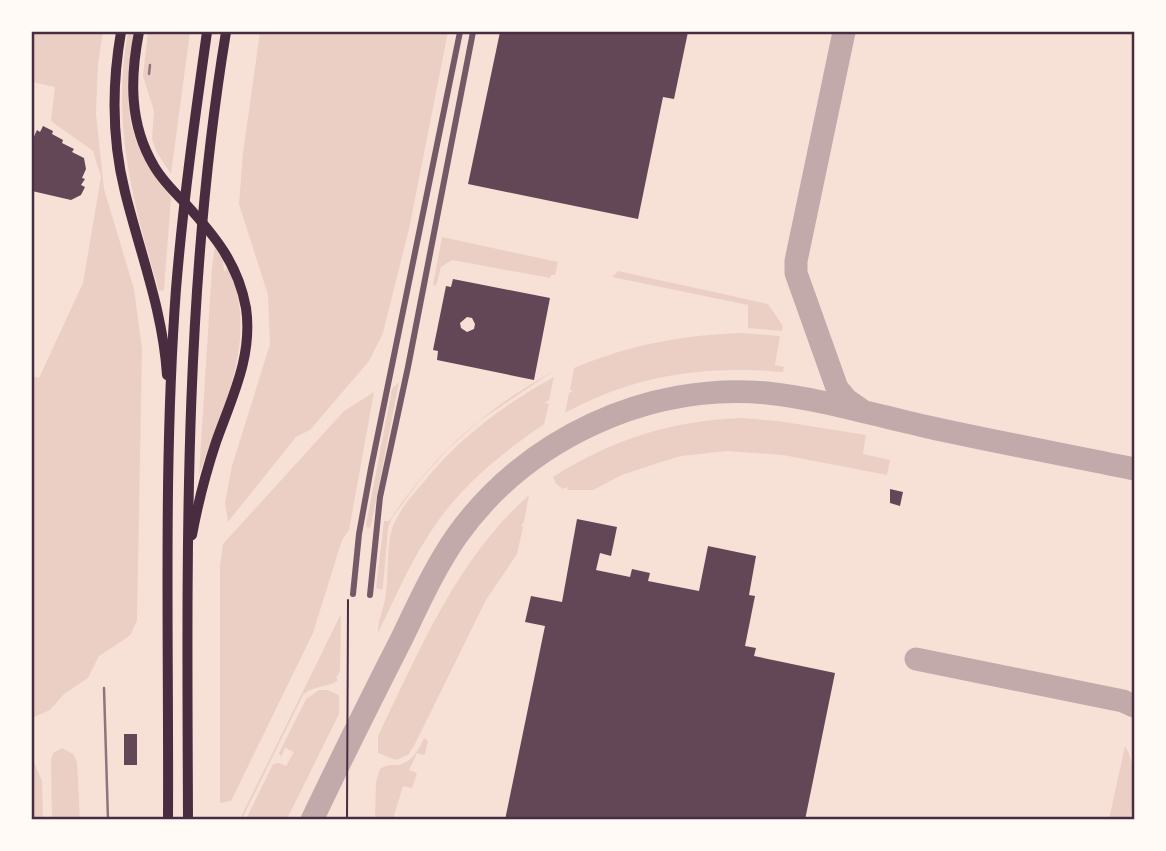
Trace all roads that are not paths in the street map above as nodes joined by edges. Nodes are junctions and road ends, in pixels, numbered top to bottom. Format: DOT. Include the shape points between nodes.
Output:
graph roads {
  1 [pos="121,32"];
  2 [pos="139,32"];
  3 [pos="206,32"];
  4 [pos="226,32"];
  5 [pos="460,32"];
  6 [pos="473,32"];
  7 [pos="170,424"];
  8 [pos="187,563"];
  9 [pos="351,594"];
  10 [pos="370,595"];
  11 [pos="168,820"];
  12 [pos="188,820"];
  1 -- 7 [label="highway" via="115,89 118,148 125,192 163,331"];
  2 -- 8 [label="highway" via="132,85 139,130 154,167 224,248 242,290 248,329 243,367 207,474"];
  3 -- 7 [label="highway" via="176,290"];
  4 -- 8 [label="highway" via="201,235 190,406"];
  5 -- 9 [label="street" via="371,468"];
  6 -- 10 [label="street" via="380,497"];
  7 -- 11 [label="highway"];
  8 -- 12 [label="highway"];
}
